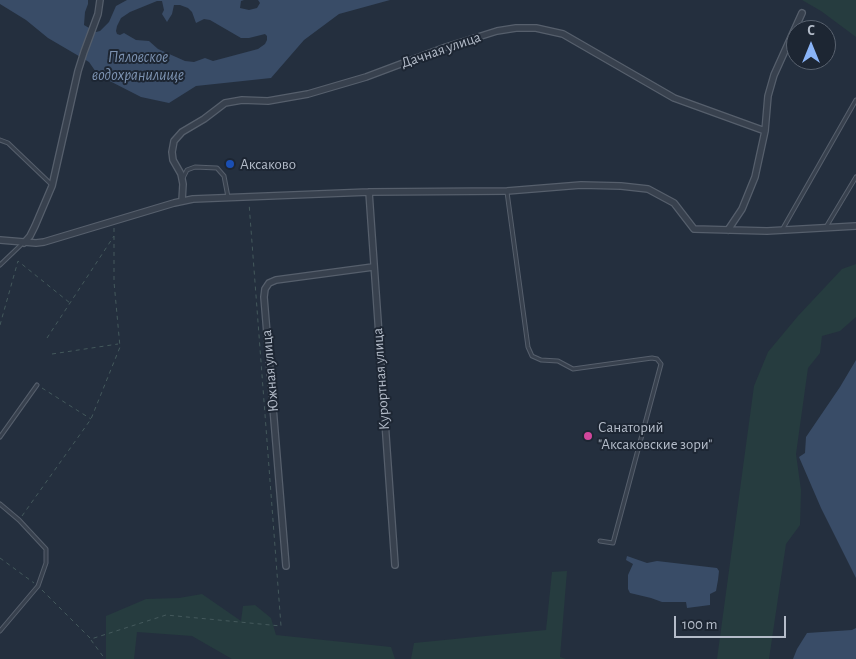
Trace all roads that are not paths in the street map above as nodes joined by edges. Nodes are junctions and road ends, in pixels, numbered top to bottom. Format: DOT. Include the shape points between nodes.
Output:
graph roads {
  1 [pos="100,0"];
  2 [pos="802,13"];
  3 [pos="856,100"];
  4 [pos="765,132"];
  5 [pos="0,140"];
  6 [pos="856,176"];
  7 [pos="182,178"];
  8 [pos="52,186"];
  9 [pos="507,191"];
  10 [pos="368,192"];
  11 [pos="228,198"];
  12 [pos="182,201"];
  13 [pos="856,226"];
  14 [pos="826,228"];
  15 [pos="728,230"];
  16 [pos="781,230"];
  17 [pos="0,240"];
  18 [pos="24,243"];
  19 [pos="0,265"];
  20 [pos="374,267"];
  21 [pos="37,385"];
  22 [pos="0,437"];
  23 [pos="0,504"];
  24 [pos="600,541"];
  25 [pos="395,565"];
  26 [pos="286,566"];
  27 [pos="0,631"];
  1 -- 8 [label="street" via="81,62"];
  2 -- 4 [label="street" via="774,75 768,96"];
  3 -- 16 [label="lane"];
  4 -- 7 [label="street, Дачная улица" via="674,98 563,34 536,28 516,28 489,33 308,94 268,101 225,103 174,141 173,160"];
  4 -- 15 [label="street" via="755,177 742,209"];
  5 -- 8 [label="lane" via="8,143"];
  6 -- 14 [label="lane"];
  7 -- 11 [label="lane" via="187,170 195,167 217,168 224,176"];
  7 -- 12 [label="street, Дачная улица"];
  8 -- 18 [label="street"];
  9 -- 10 [label="street"];
  9 -- 15 [label="street" via="581,185 648,189 674,203 694,229"];
  9 -- 24 [label="lane" via="528,347 532,356 558,361 573,369 652,358 660,364 613,543"];
  10 -- 11 [label="street"];
  10 -- 20 [label="street, Курортная улица"];
  11 -- 12 [label="street"];
  12 -- 18 [label="street" via="44,242"];
  13 -- 14 [label="street"];
  14 -- 16 [label="street"];
  15 -- 16 [label="street"];
  17 -- 18 [label="street"];
  18 -- 19 [label="lane"];
  20 -- 25 [label="street, Курортная улица"];
  20 -- 26 [label="street, Южная улица" via="276,280 265,289"];
  21 -- 22 [label="lane"];
  23 -- 27 [label="lane" via="46,549 46,562 38,586"];
}
